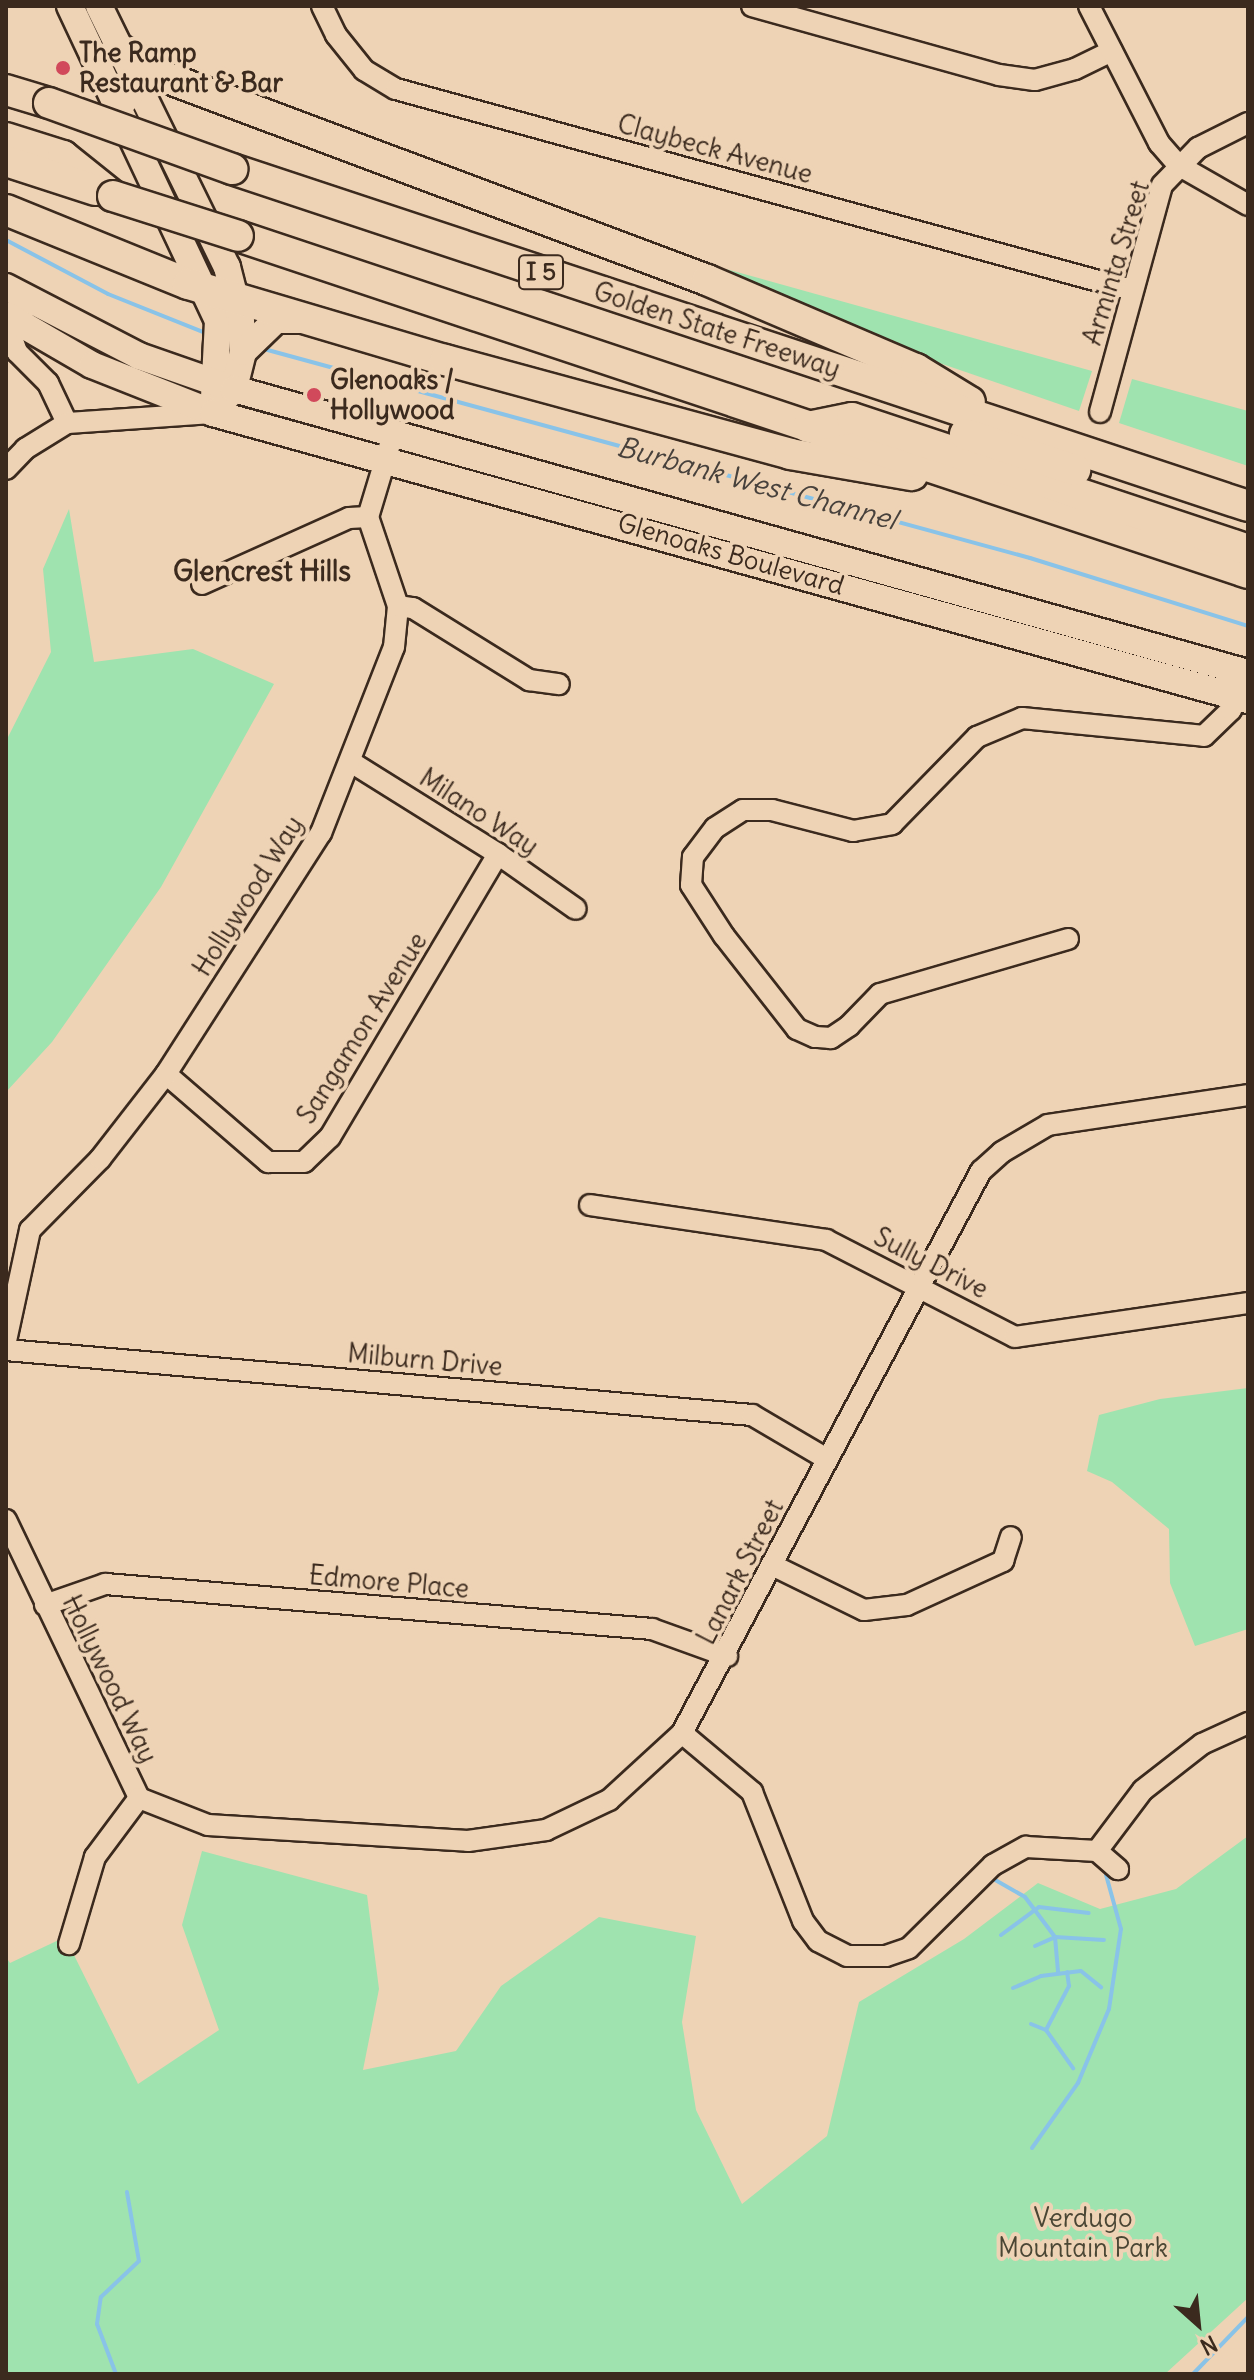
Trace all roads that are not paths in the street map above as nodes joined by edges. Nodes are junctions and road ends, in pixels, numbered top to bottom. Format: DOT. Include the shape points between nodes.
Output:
graph roads {
  1 [pos="70,6"];
  2 [pos="99,6"];
  3 [pos="322,6"];
  4 [pos="752,6"];
  5 [pos="1089,6"];
  6 [pos="121,50"];
  7 [pos="1112,51"];
  8 [pos="149,80"];
  9 [pos="6,90"];
  10 [pos="116,107"];
  11 [pos="1248,123"];
  12 [pos="6,138"];
  13 [pos="6,161"];
  14 [pos="44,162"];
  15 [pos="1178,165"];
  16 [pos="1248,205"];
  17 [pos="6,210"];
  18 [pos="6,287"];
  19 [pos="202,288"];
  20 [pos="1131,290"];
  21 [pos="226,309"];
  22 [pos="18,312"];
  23 [pos="312,321"];
  24 [pos="243,352"];
  25 [pos="139,356"];
  26 [pos="850,375"];
  27 [pos="224,386"];
  28 [pos="1100,412"];
  29 [pos="213,413"];
  30 [pos="67,423"];
  31 [pos="1009,426"];
  32 [pos="806,428"];
  33 [pos="389,446"];
  34 [pos="6,469"];
  35 [pos="962,479"];
  36 [pos="1248,506"];
  37 [pos="690,515"];
  38 [pos="368,517"];
  39 [pos="1248,526"];
  40 [pos="683,540"];
  41 [pos="1248,550"];
  42 [pos="1248,573"];
  43 [pos="202,584"];
  44 [pos="398,606"];
  45 [pos="559,684"];
  46 [pos="1245,685"];
  47 [pos="351,762"];
  48 [pos="498,854"];
  49 [pos="576,909"];
  50 [pos="1068,939"];
  51 [pos="166,1074"];
  52 [pos="1248,1095"];
  53 [pos="590,1205"];
  54 [pos="919,1283"];
  55 [pos="1248,1303"];
  56 [pos="6,1341"];
  57 [pos="6,1350"];
  58 [pos="827,1459"];
  59 [pos="6,1520"];
  60 [pos="1011,1537"];
  61 [pos="774,1566"];
  62 [pos="45,1605"];
  63 [pos="727,1656"];
  64 [pos="1248,1723"];
  65 [pos="682,1733"];
  66 [pos="139,1798"];
  67 [pos="1097,1851"];
  68 [pos="1118,1869"];
  69 [pos="69,1944"];
  1 -- 10 [label="main road"];
  2 -- 6 [label="main road"];
  3 -- 20 [label="street, Claybeck Avenue" via="336,35 364,70 396,89"];
  4 -- 7 [label="street" via="999,75 1035,80"];
  5 -- 7 [label="street"];
  6 -- 8 [label="highway"];
  7 -- 15 [label="street" via="1159,143"];
  8 -- 10 [label="highway"];
  8 -- 21 [label="main road" via="227,267"];
  8 -- 31 [label="highway" via="707,280 916,369"];
  9 -- 26 [label="highway, Golden State Freeway / I 5, bridge"];
  10 -- 19 [label="main road"];
  11 -- 15 [label="street, Arminta Street" via="1198,148"];
  12 -- 14 [label="highway"];
  13 -- 14 [label="highway, I 5"];
  14 -- 32 [label="highway, I 5, bridge" via="113,196"];
  15 -- 16 [label="street"];
  15 -- 20 [label="street, Arminta Street" via="1162,185"];
  17 -- 19 [label="highway"];
  18 -- 22 [label="main road"];
  19 -- 21 [label="highway"];
  20 -- 28 [label="street, Arminta Street"];
  21 -- 23 [label="highway"];
  21 -- 24 [label="main road"];
  21 -- 25 [label="main road" via="203,350 192,357"];
  21 -- 27 [label="main road"];
  22 -- 25 [label="main road, Glenoaks Boulevard"];
  22 -- 29 [label="main road, Glenoaks Boulevard" via="92,365"];
  22 -- 30 [label="street" via="12,338 17,352 48,383"];
  23 -- 24 [label="main road" via="276,320"];
  23 -- 35 [label="highway" via="790,454 869,472"];
  24 -- 27 [label="main road"];
  25 -- 27 [label="main road, Glenoaks Boulevard"];
  26 -- 31 [label="highway, Golden State Freeway / I 5"];
  26 -- 39 [label="highway" via="871,403"];
  27 -- 29 [label="main road"];
  27 -- 33 [label="main road, Glenoaks Boulevard"];
  29 -- 30 [label="street"];
  29 -- 33 [label="main road, Glenoaks Boulevard"];
  30 -- 34 [label="street"];
  31 -- 36 [label="highway, Golden State Freeway / I 5"];
  32 -- 35 [label="highway, I 5"];
  32 -- 41 [label="highway" via="852,418"];
  33 -- 37 [label="main road, Glenoaks Boulevard"];
  33 -- 38 [label="street"];
  33 -- 40 [label="main road, Glenoaks Boulevard"];
  35 -- 42 [label="highway, I 5"];
  37 -- 40 [label="main road"];
  37 -- 46 [label="main road, Glenoaks Boulevard"];
  38 -- 43 [label="street" via="349,518"];
  38 -- 44 [label="street, Hollywood Way"];
  40 -- 46 [label="main road, Glenoaks Boulevard"];
  44 -- 45 [label="street" via="413,608 529,680"];
  44 -- 47 [label="street, Hollywood Way" via="394,647"];
  46 -- 50 [label="street" via="1214,731 1192,739 1047,717 1000,725 961,750 905,817 878,829 853,831 772,810 743,810 715,828 693,857 691,885 758,983 797,1029 815,1037 831,1038 880,994"];
  47 -- 48 [label="street, Milano Way"];
  47 -- 51 [label="street, Hollywood Way" via="321,833"];
  48 -- 49 [label="street, Milano Way"];
  48 -- 51 [label="street, Sangamon Avenue" via="330,1137 304,1162 268,1162"];
  51 -- 56 [label="street, Hollywood Way" via="100,1159 30,1230"];
  52 -- 54 [label="street, Lanark Street" via="1048,1125 1026,1135 981,1171"];
  53 -- 54 [label="street, Sully Drive" via="826,1240"];
  54 -- 55 [label="street, Sully Drive" via="1015,1337"];
  54 -- 58 [label="street, Lanark Street"];
  57 -- 58 [label="street, Milburn Drive" via="752,1415"];
  58 -- 61 [label="street, Lanark Street"];
  59 -- 62 [label="street, Hollywood Way"];
  60 -- 61 [label="street" via="1003,1561 907,1605 864,1610"];
  61 -- 63 [label="street, Lanark Street"];
  62 -- 63 [label="street, Edmore Place" via="105,1584 652,1629"];
  62 -- 66 [label="street, Hollywood Way"];
  63 -- 65 [label="street, Lanark Street"];
  64 -- 67 [label="street" via="1202,1744 1143,1790"];
  65 -- 66 [label="street, Lanark Street" via="609,1800 546,1830 498,1839 432,1840 208,1825"];
  65 -- 67 [label="street" via="752,1792 803,1921 818,1941 847,1956 886,1956 909,1948 1011,1851 1051,1845"];
  66 -- 69 [label="street, Hollywood Way" via="95,1857"];
  67 -- 68 [label="street"];
}
